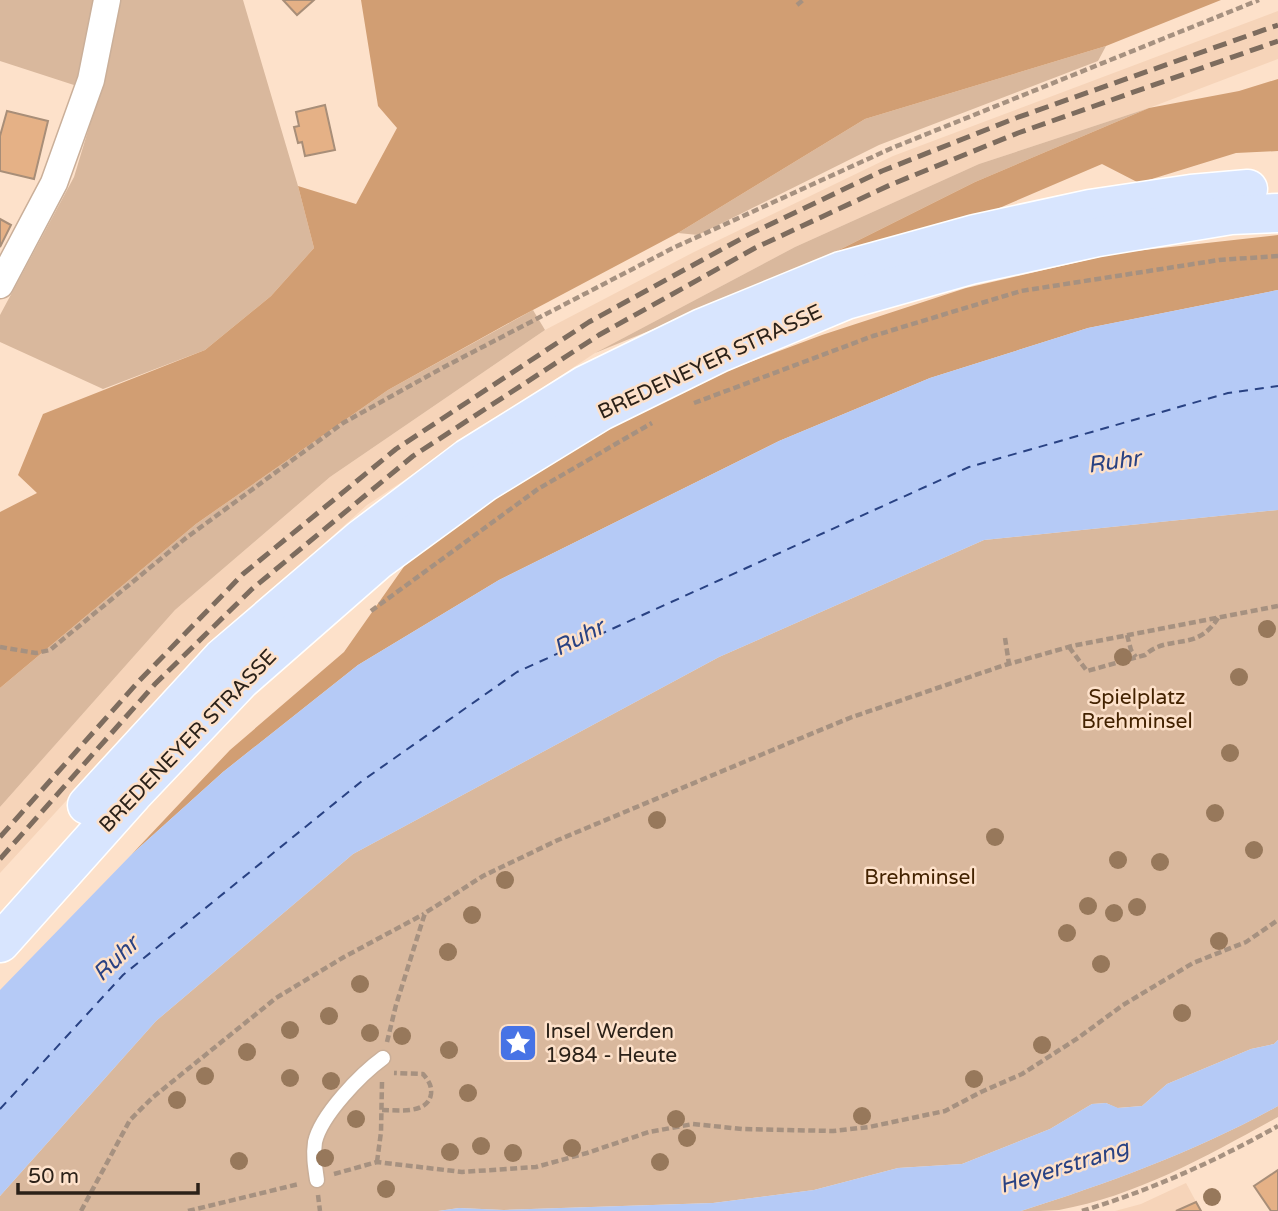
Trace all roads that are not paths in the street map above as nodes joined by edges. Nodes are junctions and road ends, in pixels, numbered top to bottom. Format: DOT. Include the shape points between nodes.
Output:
graph roads {
  1 [pos="107,0"];
  2 [pos="1278,187"];
  3 [pos="1278,213"];
  4 [pos="0,285"];
  5 [pos="0,903"];
  6 [pos="0,943"];
  7 [pos="383,1058"];
  8 [pos="317,1180"];
  1 -- 4 [label="street" via="91,80 54,183"];
  2 -- 5 [label="main road, BREDENEYER STRASSE" via="1090,209 975,234 841,271 702,328 585,385 468,458 361,539 222,658"];
  3 -- 6 [label="main road, BREDENEYER STRASSE" via="1231,215 1098,237 970,265 846,300 719,353 601,411 485,482 388,553 241,680"];
  7 -- 8 [label="lane" via="321,1126 314,1155"];
}
